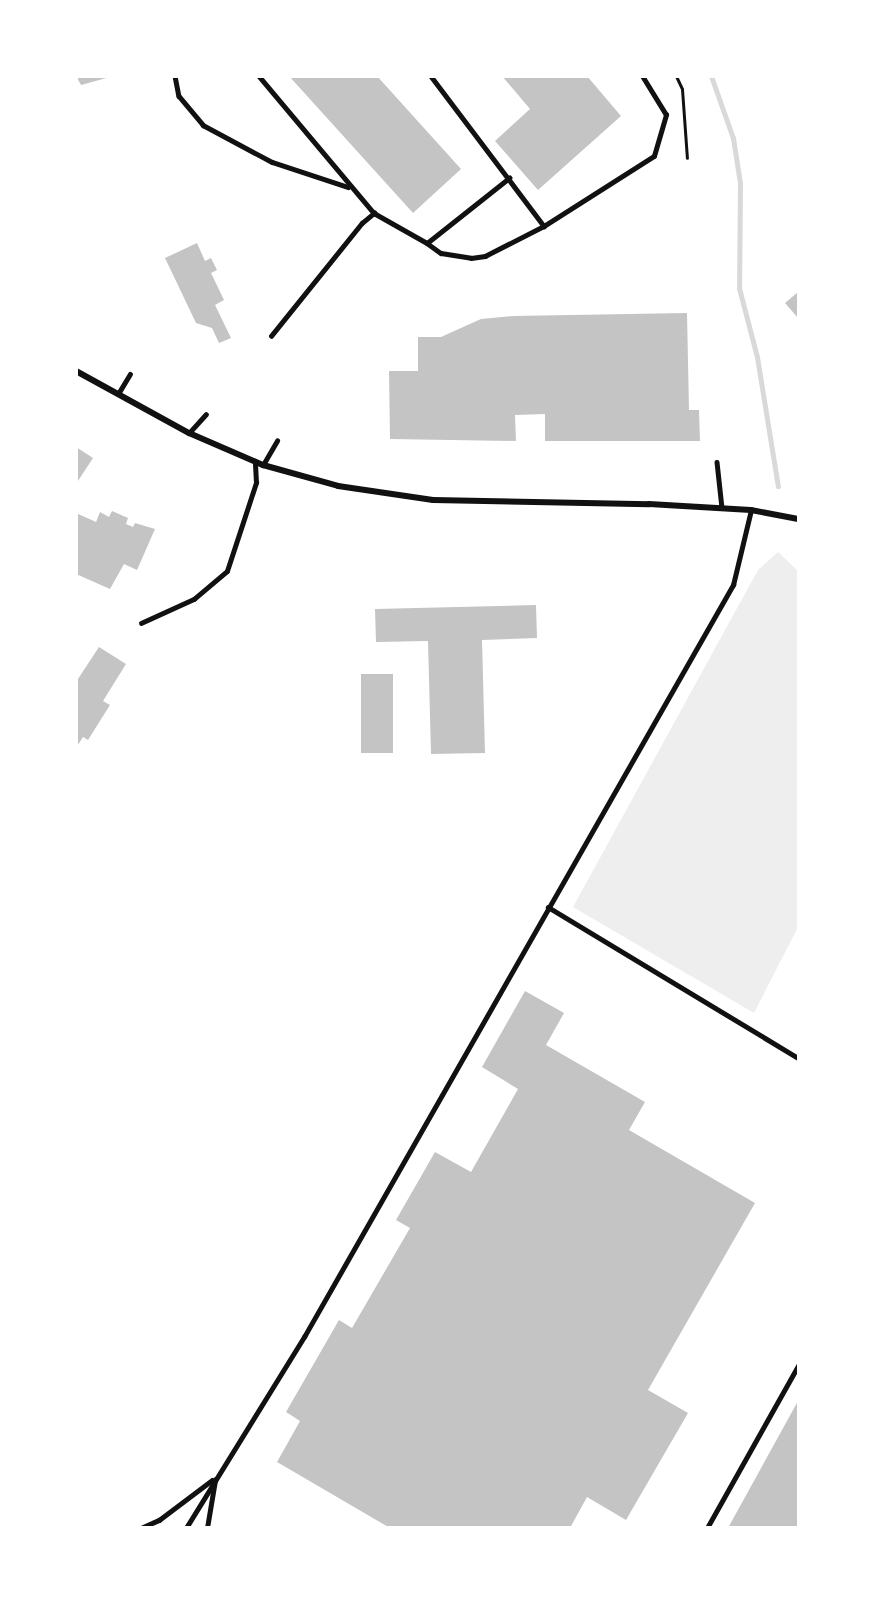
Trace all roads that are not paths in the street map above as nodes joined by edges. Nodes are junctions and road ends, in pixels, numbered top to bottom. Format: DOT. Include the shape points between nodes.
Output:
graph roads {
  1 [pos="175,76"];
  2 [pos="259,76"];
  3 [pos="431,76"];
  4 [pos="642,76"];
  5 [pos="509,178"];
  6 [pos="348,187"];
  7 [pos="374,213"];
  8 [pos="544,226"];
  9 [pos="427,243"];
  10 [pos="271,336"];
  11 [pos="76,371"];
  12 [pos="130,374"];
  13 [pos="118,394"];
  14 [pos="206,414"];
  15 [pos="189,433"];
  16 [pos="277,441"];
  17 [pos="255,462"];
  18 [pos="717,462"];
  19 [pos="263,465"];
  20 [pos="722,508"];
  21 [pos="751,510"];
  22 [pos="798,519"];
  23 [pos="141,623"];
  24 [pos="548,908"];
  25 [pos="798,1058"];
  26 [pos="798,1366"];
  27 [pos="216,1476"];
  28 [pos="141,1527"];
  29 [pos="186,1527"];
  30 [pos="207,1527"];
  31 [pos="707,1527"];
  1 -- 6 [label="lane" via="179,96 203,125 272,162"];
  2 -- 6 [label="lane"];
  3 -- 5 [label="lane"];
  4 -- 8 [label="lane" via="666,115 654,156"];
  5 -- 8 [label="lane"];
  5 -- 9 [label="lane"];
  6 -- 7 [label="lane"];
  7 -- 9 [label="lane"];
  7 -- 10 [label="lane"];
  8 -- 9 [label="lane" via="485,256 471,258 441,252"];
  11 -- 13 [label="street"];
  12 -- 13 [label="lane"];
  13 -- 15 [label="street"];
  14 -- 15 [label="lane"];
  15 -- 17 [label="street"];
  16 -- 19 [label="lane"];
  17 -- 19 [label="street"];
  17 -- 23 [label="lane" via="256,483 227,571 194,599"];
  18 -- 20 [label="lane"];
  19 -- 20 [label="street" via="338,486 433,500"];
  20 -- 21 [label="street"];
  21 -- 22 [label="street"];
  21 -- 24 [label="lane" via="733,585"];
  24 -- 25 [label="lane"];
  24 -- 27 [label="lane" via="304,1337"];
  26 -- 31 [label="lane"];
  27 -- 28 [label="lane" via="159,1520"];
  27 -- 29 [label="lane"];
  27 -- 30 [label="lane"];
}
